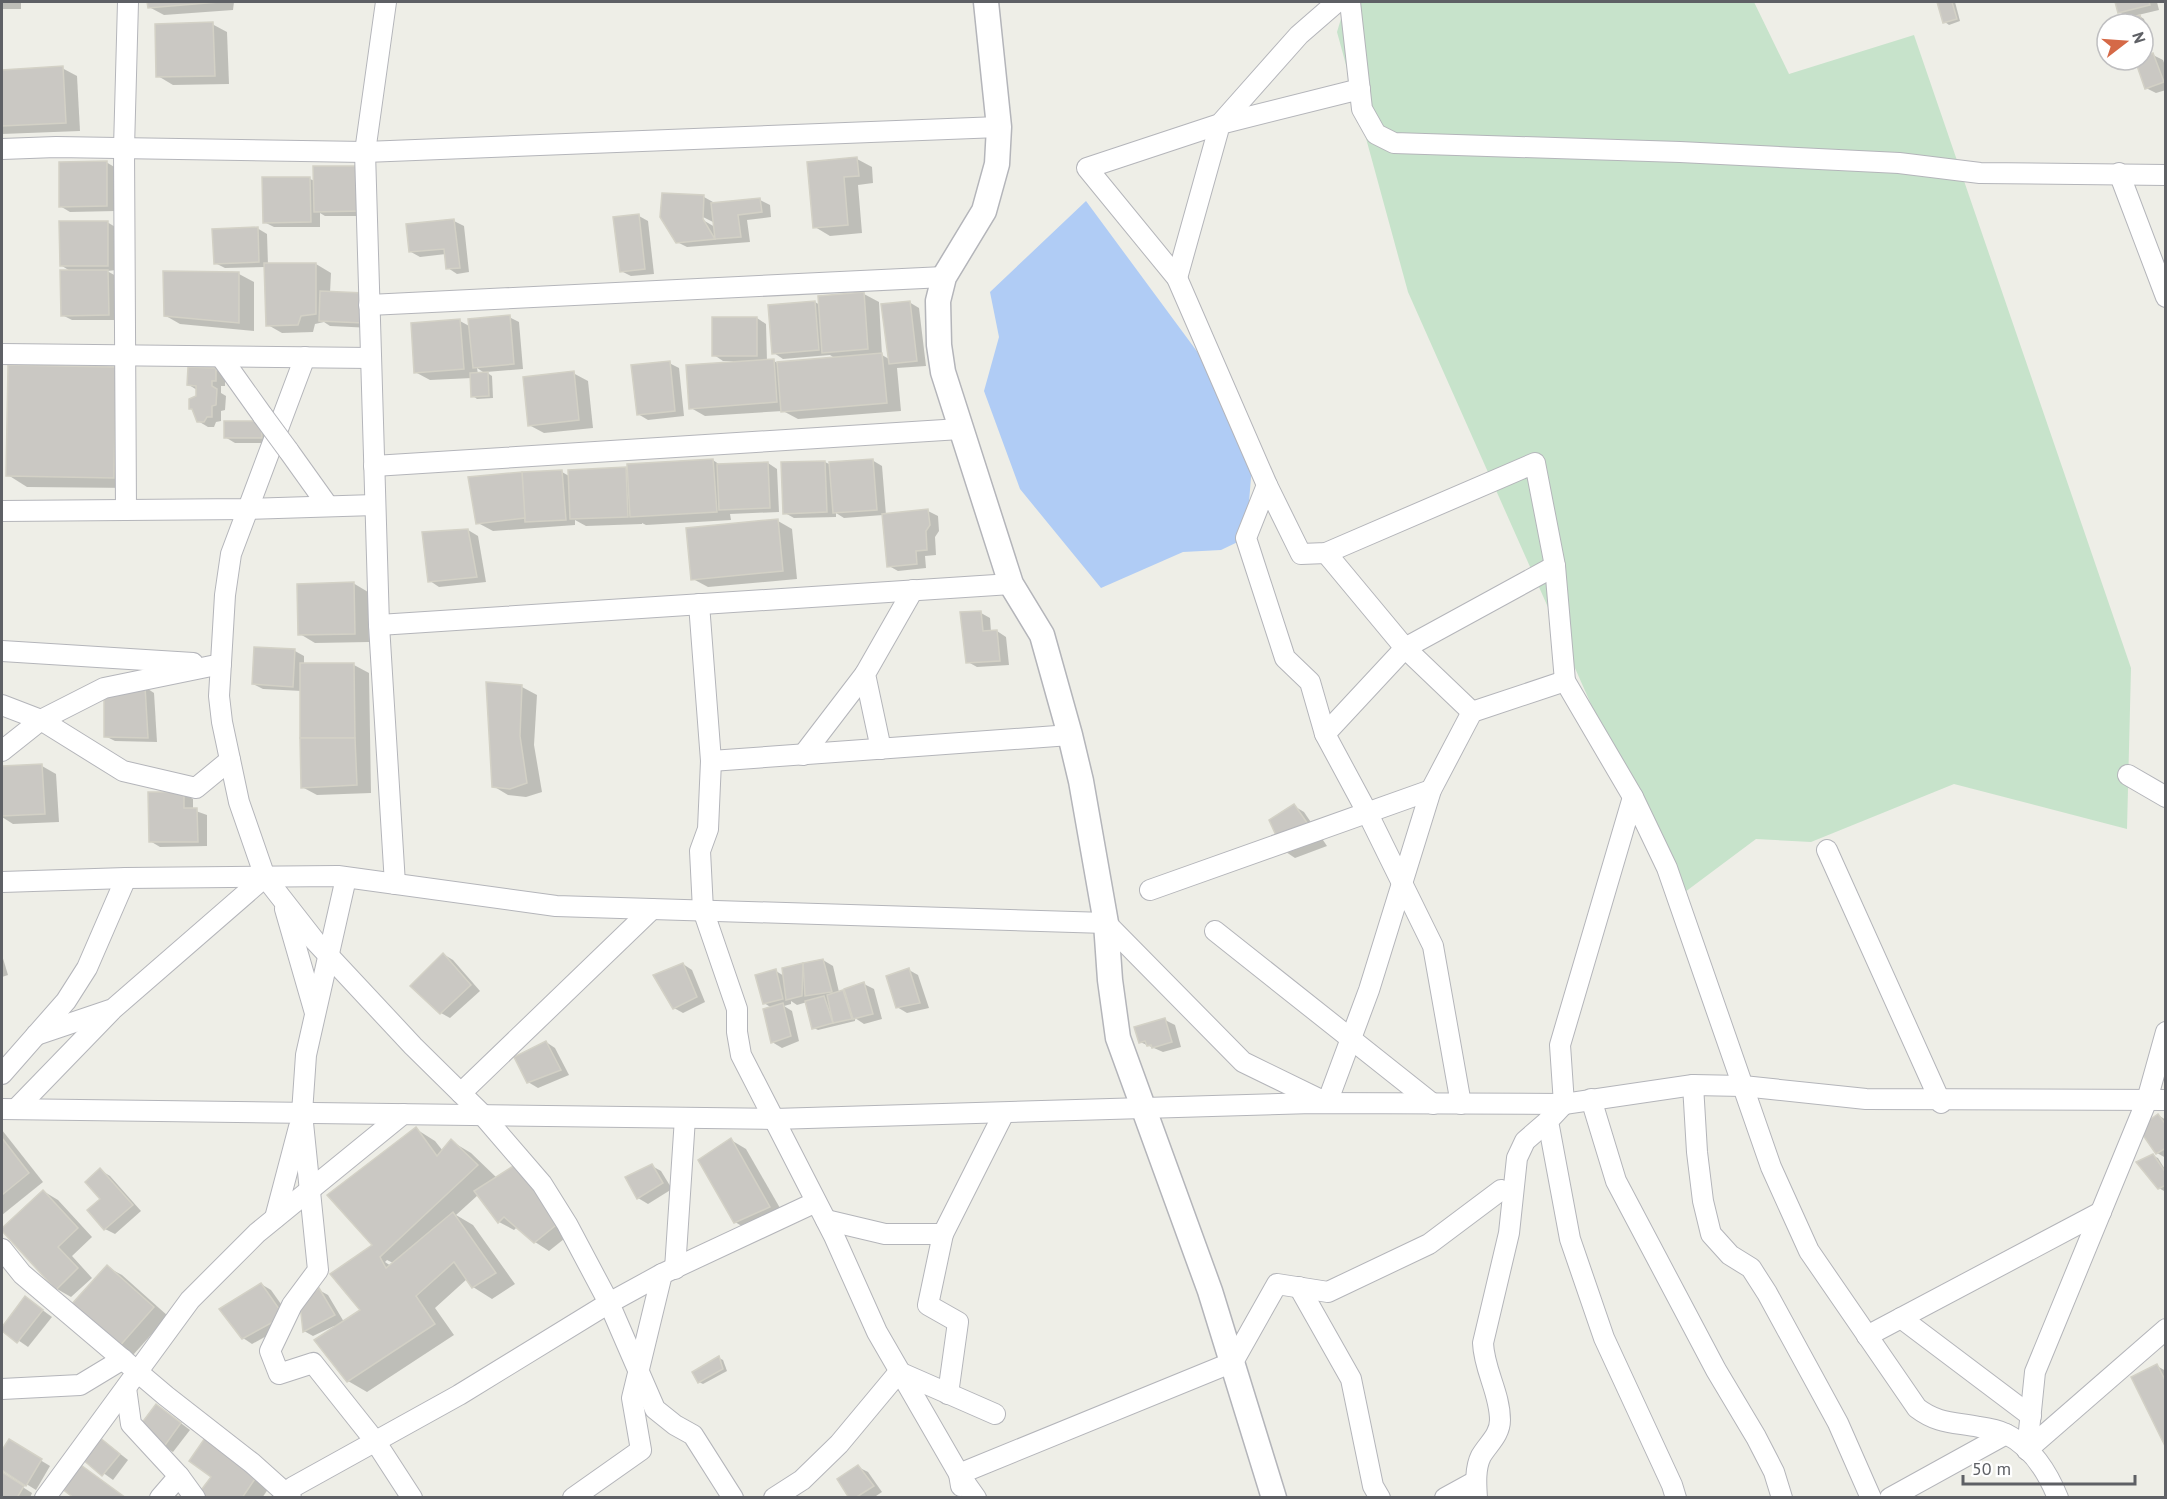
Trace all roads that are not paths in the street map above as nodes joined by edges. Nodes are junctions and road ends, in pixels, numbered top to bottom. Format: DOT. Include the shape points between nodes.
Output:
graph roads {
  1 [pos="128,2"];
  2 [pos="386,2"];
  3 [pos="986,2"];
  4 [pos="1336,2"];
  5 [pos="1350,2"];
  6 [pos="1360,89"];
  7 [pos="1220,124"];
  8 [pos="999,127"];
  9 [pos="124,148"];
  10 [pos="2,149"];
  11 [pos="365,152"];
  12 [pos="2119,173"];
  13 [pos="2166,175"];
  14 [pos="944,277"];
  15 [pos="1177,278"];
  16 [pos="2166,297"];
  17 [pos="369,305"];
  18 [pos="2,354"];
  19 [pos="124,356"];
  20 [pos="221,357"];
  21 [pos="304,357"];
  22 [pos="371,358"];
  23 [pos="960,429"];
  24 [pos="374,466"];
  25 [pos="1267,485"];
  26 [pos="375,505"];
  27 [pos="328,506"];
  28 [pos="248,509"];
  29 [pos="126,510"];
  30 [pos="2,511"];
  31 [pos="1326,553"];
  32 [pos="1555,566"];
  33 [pos="1011,584"];
  34 [pos="913,590"];
  35 [pos="699,604"];
  36 [pos="379,625"];
  37 [pos="1405,648"];
  38 [pos="2,651"];
  39 [pos="221,664"];
  40 [pos="865,674"];
  41 [pos="1565,681"];
  42 [pos="2,705"];
  43 [pos="1472,712"];
  44 [pos="41,720"];
  45 [pos="1325,734"];
  46 [pos="1070,735"];
  47 [pos="881,749"];
  48 [pos="2,751"];
  49 [pos="803,755"];
  50 [pos="230,760"];
  51 [pos="711,761"];
  52 [pos="2128,775"];
  53 [pos="1431,790"];
  54 [pos="1633,797"];
  55 [pos="2166,797"];
  56 [pos="1367,812"];
  57 [pos="1827,850"];
  58 [pos="265,876"];
  59 [pos="126,878"];
  60 [pos="346,878"];
  61 [pos="2,882"];
  62 [pos="395,884"];
  63 [pos="1402,884"];
  64 [pos="1150,890"];
  65 [pos="282,898"];
  66 [pos="652,909"];
  67 [pos="703,910"];
  68 [pos="1106,923"];
  69 [pos="1215,931"];
  70 [pos="329,955"];
  71 [pos="113,1009"];
  72 [pos="315,1015"];
  73 [pos="2166,1032"];
  74 [pos="36,1035"];
  75 [pos="1352,1039"];
  76 [pos="2,1074"];
  77 [pos="1694,1085"];
  78 [pos="1743,1086"];
  79 [pos="461,1094"];
  80 [pos="1592,1099"];
  81 [pos="2156,1100"];
  82 [pos="1940,1101"];
  83 [pos="1327,1103"];
  84 [pos="1433,1104"];
  85 [pos="1461,1104"];
  86 [pos="1564,1104"];
  87 [pos="9,1109"];
  88 [pos="1143,1109"];
  89 [pos="302,1113"];
  90 [pos="1004,1113"];
  91 [pos="403,1114"];
  92 [pos="483,1115"];
  93 [pos="685,1118"];
  94 [pos="774,1119"];
  95 [pos="1548,1121"];
  96 [pos="309,1190"];
  97 [pos="1501,1190"];
  98 [pos="816,1202"];
  99 [pos="2101,1212"];
  100 [pos="275,1218"];
  101 [pos="826,1220"];
  102 [pos="943,1234"];
  103 [pos="2,1249"];
  104 [pos="668,1272"];
  105 [pos="1299,1287"];
  106 [pos="609,1303"];
  107 [pos="1901,1318"];
  108 [pos="2166,1329"];
  109 [pos="1868,1336"];
  110 [pos="1233,1362"];
  111 [pos="131,1366"];
  112 [pos="639,1372"];
  113 [pos="899,1372"];
  114 [pos="126,1388"];
  115 [pos="2,1389"];
  116 [pos="948,1394"];
  117 [pos="995,1414"];
  118 [pos="2031,1416"];
  119 [pos="2006,1434"];
  120 [pos="375,1441"];
  121 [pos="2027,1450"];
  122 [pos="959,1474"];
  123 [pos="179,1476"];
  124 [pos="1477,1489"];
  125 [pos="1900,1495"];
  126 [pos="45,1497"];
  127 [pos="160,1497"];
  128 [pos="195,1497"];
  129 [pos="288,1497"];
  130 [pos="412,1497"];
  131 [pos="573,1497"];
  132 [pos="733,1497"];
  133 [pos="774,1497"];
  134 [pos="963,1497"];
  135 [pos="976,1497"];
  136 [pos="1275,1497"];
  137 [pos="1380,1497"];
  138 [pos="1445,1497"];
  139 [pos="1676,1497"];
  140 [pos="1782,1497"];
  141 [pos="1871,1497"];
  142 [pos="2058,1497"];
  1 -- 9 [label="street"];
  2 -- 11 [label="street"];
  3 -- 8 [label="street"];
  4 -- 7 [label="street" via="1299,35"];
  5 -- 6 [label="street"];
  6 -- 7 [label="street"];
  6 -- 12 [label="street" via="1362,109 1377,134 1394,143 1899,163 1980,173"];
  7 -- 15 [label="street"];
  7 -- 15 [label="street" via="1087,168"];
  8 -- 11 [label="street"];
  8 -- 14 [label="street" via="997,164 984,211"];
  9 -- 10 [label="street"];
  9 -- 11 [label="street"];
  9 -- 19 [label="street"];
  11 -- 17 [label="street"];
  12 -- 13 [label="street"];
  12 -- 16 [label="street"];
  14 -- 17 [label="street"];
  14 -- 23 [label="street" via="938,301 939,345"];
  15 -- 25 [label="street"];
  17 -- 22 [label="street"];
  18 -- 19 [label="street"];
  19 -- 20 [label="street"];
  19 -- 29 [label="street"];
  20 -- 21 [label="street"];
  20 -- 27 [label="street, bridge"];
  21 -- 22 [label="street"];
  21 -- 28 [label="street"];
  22 -- 24 [label="street"];
  23 -- 24 [label="street"];
  23 -- 33 [label="street"];
  24 -- 26 [label="street"];
  25 -- 31 [label="street" via="1301,554"];
  25 -- 45 [label="street" via="1246,538 1285,658 1310,682"];
  26 -- 27 [label="street"];
  26 -- 36 [label="street"];
  27 -- 28 [label="street"];
  28 -- 29 [label="street"];
  28 -- 39 [label="street" via="231,554"];
  29 -- 30 [label="street"];
  31 -- 32 [label="street" via="1535,463"];
  31 -- 37 [label="street"];
  32 -- 37 [label="street"];
  32 -- 41 [label="street"];
  33 -- 34 [label="street"];
  33 -- 46 [label="street" via="1042,635"];
  34 -- 35 [label="street"];
  34 -- 40 [label="street"];
  35 -- 36 [label="street"];
  35 -- 51 [label="street"];
  36 -- 62 [label="street"];
  37 -- 43 [label="street"];
  37 -- 45 [label="street"];
  38 -- 39 [label="street"];
  39 -- 44 [label="street" via="104,688"];
  39 -- 50 [label="street" via="219,696"];
  40 -- 47 [label="street"];
  40 -- 49 [label="street"];
  41 -- 43 [label="street"];
  41 -- 54 [label="street"];
  42 -- 44 [label="street"];
  43 -- 53 [label="street"];
  44 -- 48 [label="street"];
  44 -- 50 [label="street" via="123,771 196,788"];
  45 -- 56 [label="street"];
  46 -- 47 [label="street"];
  46 -- 68 [label="street"];
  47 -- 49 [label="street"];
  49 -- 51 [label="street"];
  50 -- 58 [label="street" via="239,802"];
  51 -- 67 [label="street" via="708,829 700,851"];
  52 -- 55 [label="street"];
  53 -- 56 [label="street"];
  53 -- 63 [label="street"];
  54 -- 78 [label="street" via="1667,868"];
  54 -- 86 [label="street" via="1560,1045"];
  56 -- 63 [label="street"];
  56 -- 64 [label="street"];
  57 -- 82 [label="street"];
  58 -- 59 [label="street"];
  58 -- 60 [label="street"];
  58 -- 65 [label="street"];
  58 -- 71 [label="street"];
  59 -- 61 [label="street"];
  59 -- 74 [label="street" via="87,968 66,1001"];
  60 -- 62 [label="street"];
  60 -- 70 [label="street"];
  62 -- 66 [label="street" via="556,906"];
  63 -- 75 [label="street"];
  63 -- 85 [label="street" via="1432,946"];
  65 -- 70 [label="street"];
  65 -- 72 [label="street"];
  66 -- 67 [label="street"];
  66 -- 79 [label="street"];
  67 -- 68 [label="street"];
  67 -- 94 [label="street" via="737,1009 741,1055"];
  68 -- 83 [label="street" via="1242,1062"];
  68 -- 88 [label="street" via="1118,1038"];
  69 -- 75 [label="street"];
  70 -- 72 [label="street"];
  70 -- 79 [label="street"];
  71 -- 74 [label="street"];
  71 -- 87 [label="street"];
  72 -- 89 [label="street" via="306,1055"];
  73 -- 81 [label="street"];
  74 -- 76 [label="street"];
  75 -- 83 [label="street"];
  75 -- 84 [label="street"];
  77 -- 78 [label="street"];
  77 -- 80 [label="street"];
  77 -- 141 [label="street" via="1702,1201 1712,1234 1730,1255 1751,1268 1767,1293 1838,1423"];
  78 -- 82 [label="street" via="1866,1099"];
  78 -- 109 [label="street" via="1771,1167 1809,1251"];
  79 -- 92 [label="street"];
  80 -- 86 [label="street"];
  80 -- 140 [label="street" via="1616,1181 1756,1437"];
  81 -- 82 [label="street"];
  81 -- 99 [label="street"];
  83 -- 84 [label="street"];
  83 -- 88 [label="street"];
  84 -- 85 [label="street"];
  85 -- 86 [label="street"];
  86 -- 95 [label="street"];
  87 -- 89 [label="street"];
  88 -- 90 [label="street"];
  88 -- 110 [label="street"];
  89 -- 91 [label="street"];
  89 -- 96 [label="street"];
  89 -- 100 [label="street"];
  90 -- 94 [label="street"];
  90 -- 102 [label="street"];
  91 -- 92 [label="street"];
  91 -- 96 [label="street"];
  92 -- 93 [label="street"];
  92 -- 106 [label="street" via="542,1184"];
  93 -- 94 [label="street"];
  93 -- 104 [label="street"];
  94 -- 98 [label="street"];
  95 -- 124 [label="street" via="1526,1140 1517,1158 1509,1233 1483,1343 1483,1357 1501,1422 1480,1458"];
  95 -- 139 [label="street" via="1570,1239 1604,1338"];
  96 -- 100 [label="street"];
  96 -- 120 [label="street" via="318,1270 292,1305 270,1351 279,1374 313,1363"];
  97 -- 105 [label="street" via="1429,1244 1328,1292"];
  98 -- 101 [label="street"];
  98 -- 104 [label="street"];
  99 -- 107 [label="street"];
  99 -- 118 [label="street" via="2035,1372"];
  100 -- 111 [label="street" via="190,1300"];
  101 -- 102 [label="street" via="885,1234"];
  101 -- 113 [label="street"];
  102 -- 116 [label="street" via="928,1305 958,1322"];
  103 -- 111 [label="street" via="22,1274"];
  104 -- 106 [label="street"];
  104 -- 112 [label="street"];
  105 -- 110 [label="street" via="1277,1284"];
  105 -- 137 [label="street" via="1351,1379 1373,1486"];
  106 -- 112 [label="street"];
  106 -- 120 [label="street" via="459,1395"];
  107 -- 109 [label="street"];
  107 -- 118 [label="street"];
  108 -- 121 [label="street"];
  109 -- 119 [label="street" via="1917,1408 1928,1416"];
  110 -- 122 [label="street"];
  110 -- 136 [label="street"];
  111 -- 114 [label="street"];
  111 -- 115 [label="street" via="80,1385"];
  111 -- 129 [label="street" via="252,1462"];
  112 -- 131 [label="street" via="632,1398 641,1450"];
  112 -- 132 [label="street" via="655,1409 693,1435"];
  113 -- 116 [label="street"];
  113 -- 122 [label="street"];
  113 -- 133 [label="street" via="839,1444 802,1480"];
  114 -- 123 [label="street" via="131,1424"];
  114 -- 126 [label="street"];
  116 -- 117 [label="street"];
  118 -- 121 [label="street"];
  119 -- 121 [label="street"];
  119 -- 125 [label="street"];
  120 -- 129 [label="street" via="293,1487"];
  120 -- 130 [label="street"];
  121 -- 142 [label="street" via="2048,1474"];
  122 -- 134 [label="street"];
  122 -- 135 [label="street"];
  123 -- 127 [label="street"];
  123 -- 128 [label="street"];
  124 -- 138 [label="street"];
}
